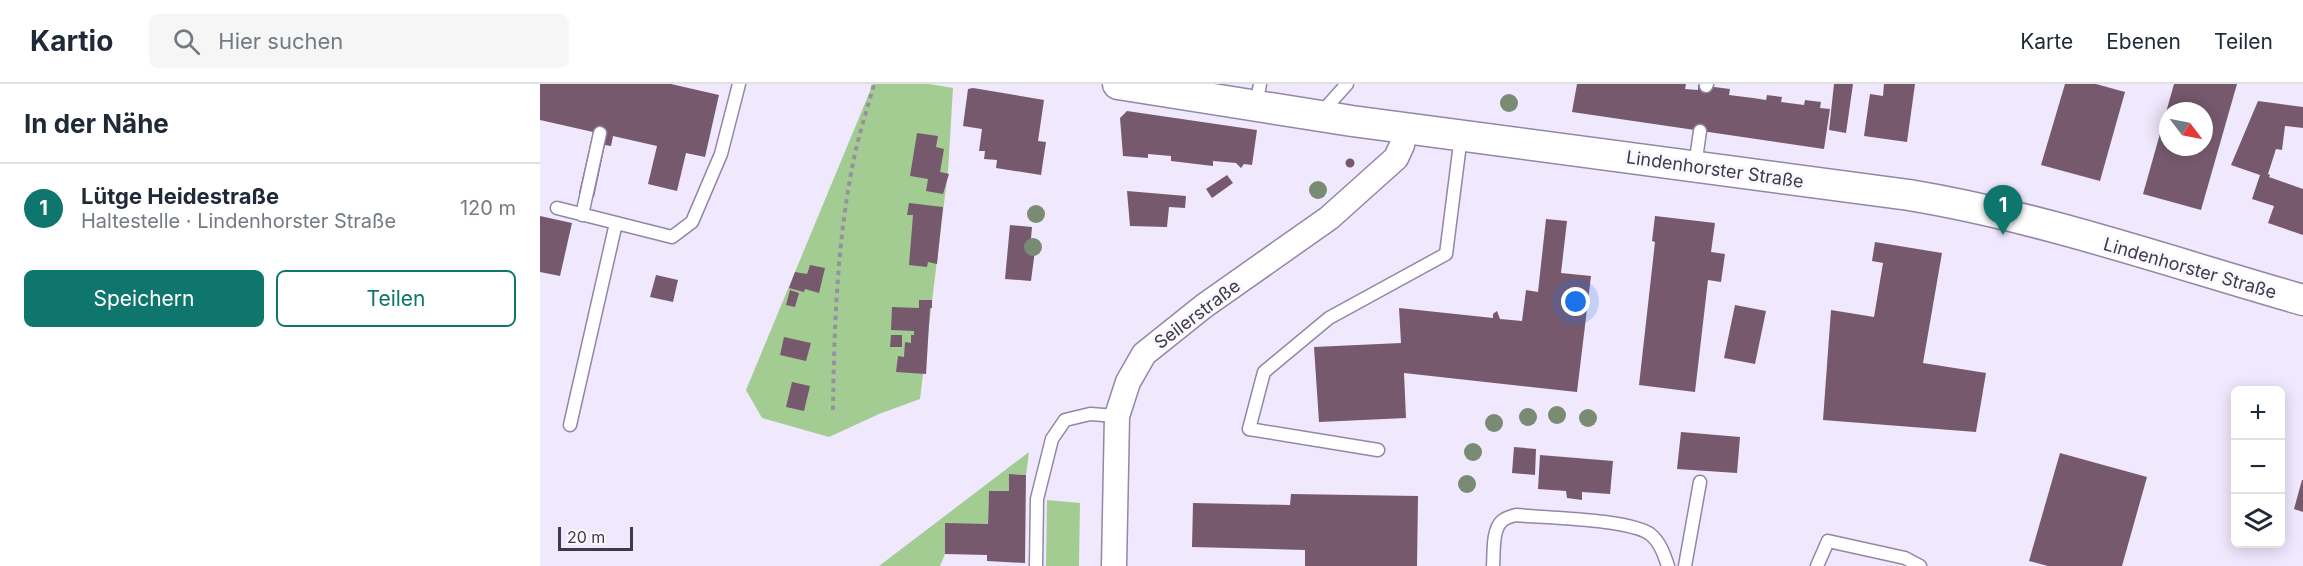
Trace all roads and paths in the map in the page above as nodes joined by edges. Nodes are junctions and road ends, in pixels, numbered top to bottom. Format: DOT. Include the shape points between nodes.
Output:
graph roads {
  1 [pos="739,84"];
  2 [pos="874,84"];
  3 [pos="1118,84"];
  4 [pos="1347,84"];
  5 [pos="1258,95"];
  6 [pos="1318,116"];
  7 [pos="1405,128"];
  8 [pos="1700,131"];
  9 [pos="600,134"];
  10 [pos="1461,135"];
  11 [pos="1695,166"];
  12 [pos="557,208"];
  13 [pos="582,214"];
  14 [pos="616,223"];
  15 [pos="2303,300"];
  16 [pos="833,410"];
  17 [pos="1118,416"];
  18 [pos="570,425"];
  19 [pos="1378,450"];
  20 [pos="1700,482"];
  21 [pos="1036,566"];
  22 [pos="1114,566"];
  23 [pos="1493,566"];
  24 [pos="1668,566"];
  25 [pos="1685,566"];
  26 [pos="1817,566"];
  27 [pos="1920,566"];
  1 -- 14 [label="lane" via="722,154 692,222 672,237"];
  2 -- 16 [label="path" via="853,164 844,226"];
  3 -- 5 [label="street, Lindenhorster Straße"];
  4 -- 6 [label="lane"];
  5 -- 6 [label="street, Lindenhorster Straße"];
  6 -- 7 [label="street, Lindenhorster Straße"];
  7 -- 10 [label="street, Lindenhorster Straße"];
  7 -- 17 [label="street, Seilerstraße" via="1396,158 1338,211 1143,354 1128,382"];
  8 -- 11 [label="lane"];
  9 -- 13 [label="lane"];
  10 -- 11 [label="street, Lindenhorster Straße"];
  10 -- 19 [label="lane" via="1446,254 1329,318 1264,372 1249,429"];
  11 -- 15 [label="street, Lindenhorster Straße" via="1963,204"];
  12 -- 13 [label="lane"];
  13 -- 14 [label="lane"];
  14 -- 18 [label="lane"];
  17 -- 21 [label="lane" via="1090,414 1065,420 1052,439 1037,499"];
  17 -- 22 [label="street, Seilerstraße"];
  20 -- 25 [label="lane"];
  23 -- 24 [label="lane" via="1499,526 1516,515 1630,525 1650,535 1663,550"];
  26 -- 27 [label="lane" via="1828,541 1905,558"];
}
